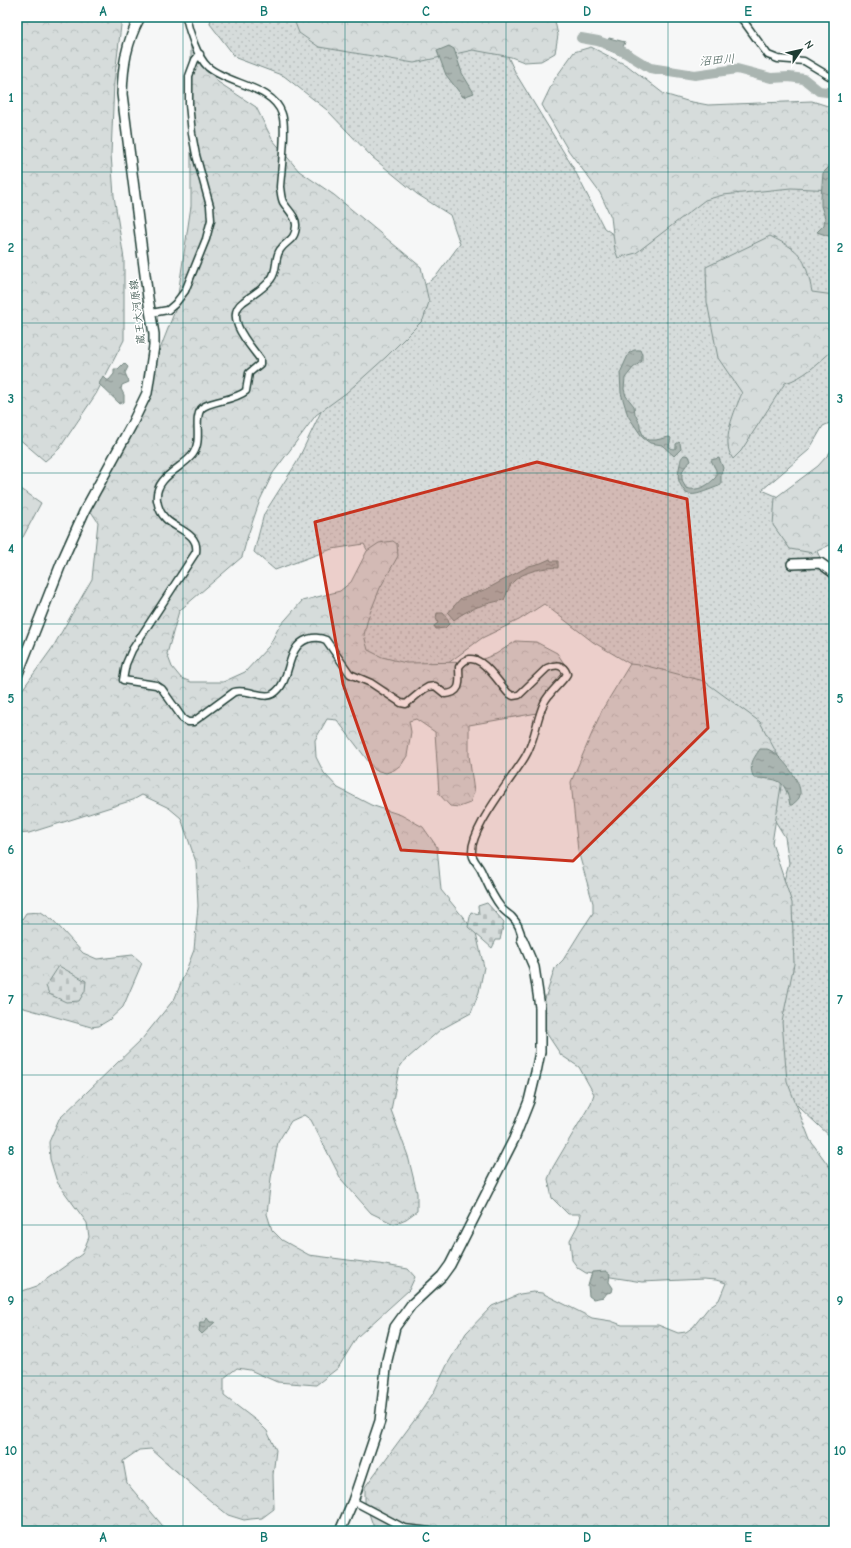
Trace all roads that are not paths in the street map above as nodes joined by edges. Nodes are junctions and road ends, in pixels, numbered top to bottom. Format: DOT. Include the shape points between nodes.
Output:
graph roads {
  1 [pos="140,17"];
  2 [pos="186,17"];
  3 [pos="740,17"];
  4 [pos="200,54"];
  5 [pos="834,77"];
  6 [pos="151,313"];
  7 [pos="792,564"];
  8 [pos="834,573"];
  9 [pos="17,676"];
  10 [pos="522,939"];
  11 [pos="353,1501"];
  12 [pos="340,1531"];
  13 [pos="430,1531"];
  1 -- 6 [label="main road, 蔵王大河原線" via="127,47 122,94"];
  2 -- 4 [label="street" via="190,34"];
  3 -- 5 [label="street" via="768,55 778,59 804,61"];
  4 -- 6 [label="street" via="189,76 189,104 196,155 210,206 211,220 185,291 168,310"];
  4 -- 10 [label="street" via="208,67 266,95 275,102 282,114 284,126 281,197 296,221 296,226 291,241 280,249 275,274 263,288 237,308 235,320 260,359 260,364 249,373 246,391 235,398 207,405 202,409 199,415 199,441 193,454 165,479 156,496 160,511 166,519 192,536 197,546 196,552 132,650 123,680 162,689 183,719 193,722 234,692 241,690 266,696 273,694 284,680 294,650 298,645 313,638 326,640 350,674 406,704 428,687 435,686 445,694 451,694 461,682 459,666 467,659 472,658 484,664 501,686 513,696 519,695 547,668 560,665 567,674 544,701 526,757 476,832 472,848 472,857 490,891 502,909 514,918"];
  6 -- 9 [label="main road, 蔵王大河原線" via="154,346 147,393 85,510"];
  7 -- 8 [label="main road" via="820,563"];
  10 -- 11 [label="main road" via="534,967 540,1006 540,1052 529,1101 514,1139 450,1265 401,1316 395,1327 387,1360 380,1421"];
  11 -- 12 [label="main road"];
  11 -- 13 [label="street" via="404,1528"];
}
